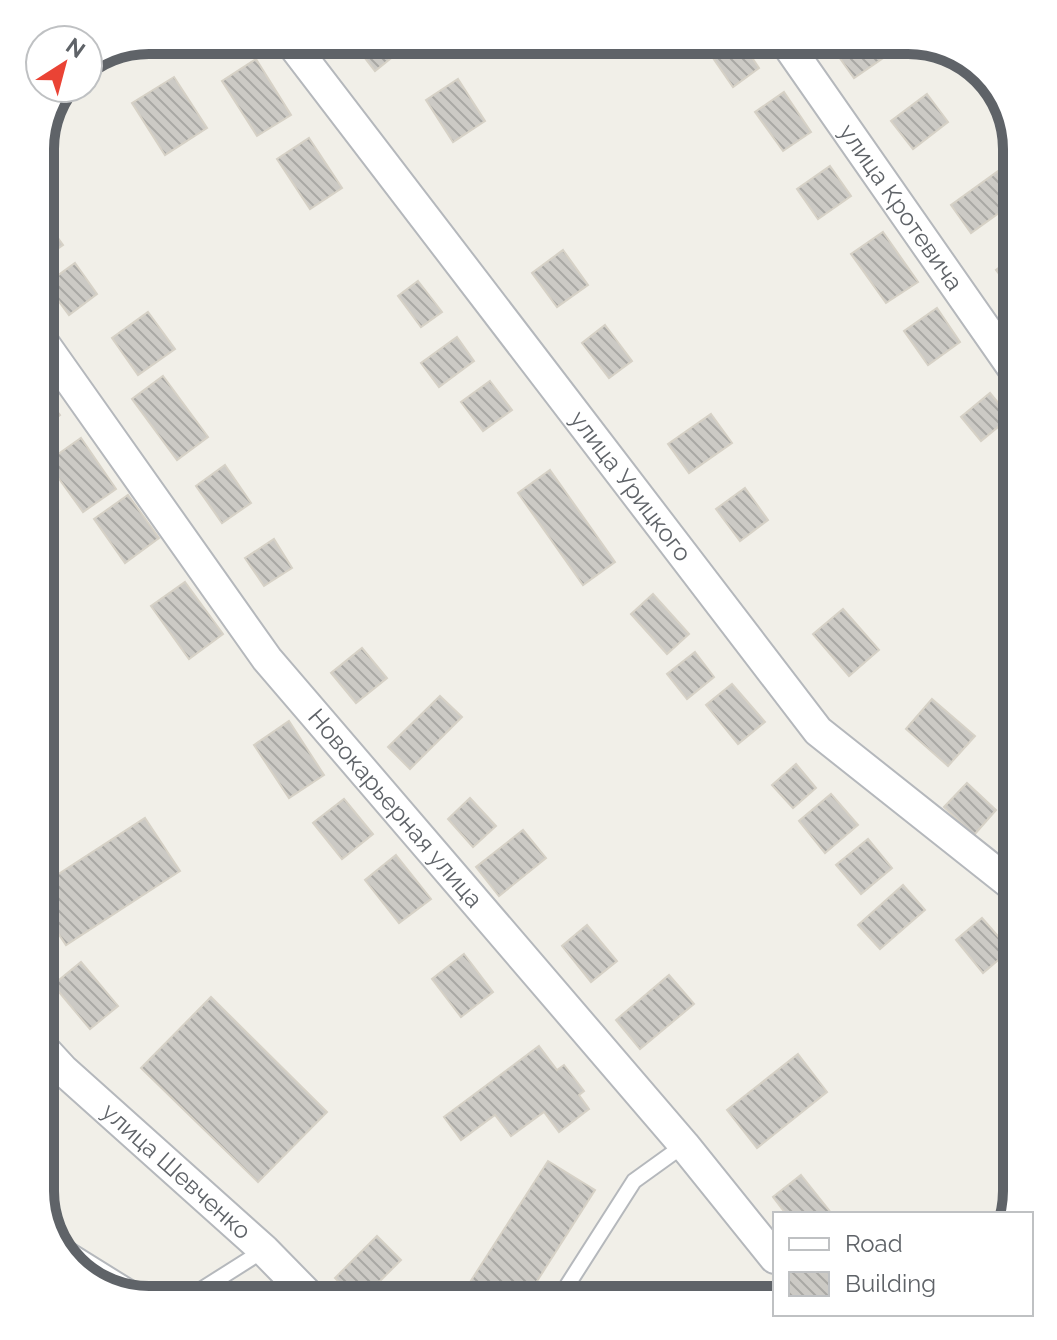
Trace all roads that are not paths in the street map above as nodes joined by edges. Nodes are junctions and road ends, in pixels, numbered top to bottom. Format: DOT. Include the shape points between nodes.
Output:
graph roads {
  1 [pos="300,54"];
  2 [pos="794,54"];
  3 [pos="1003,354"];
  4 [pos="54,358"];
  5 [pos="1003,878"];
  6 [pos="54,1060"];
  7 [pos="63,1070"];
  8 [pos="54,1078"];
  9 [pos="684,1145"];
  10 [pos="264,1250"];
  11 [pos="773,1256"];
  12 [pos="81,1257"];
  13 [pos="120,1281"];
  14 [pos="207,1286"];
  15 [pos="299,1286"];
  16 [pos="567,1286"];
  1 -- 5 [label="street, улица Урицкого" via="818,731"];
  2 -- 3 [label="street, улица Кротевича"];
  4 -- 9 [label="street, Новокарьерная улица" via="267,659"];
  6 -- 7 [label="street, улица Шевченко"];
  7 -- 8 [label="lane"];
  7 -- 10 [label="street, улица Шевченко"];
  9 -- 11 [label="street, Новокарьерная улица"];
  9 -- 16 [label="lane" via="634,1181"];
  10 -- 14 [label="lane"];
  10 -- 15 [label="street, улица Шевченко"];
  12 -- 13 [label="lane"];
}
